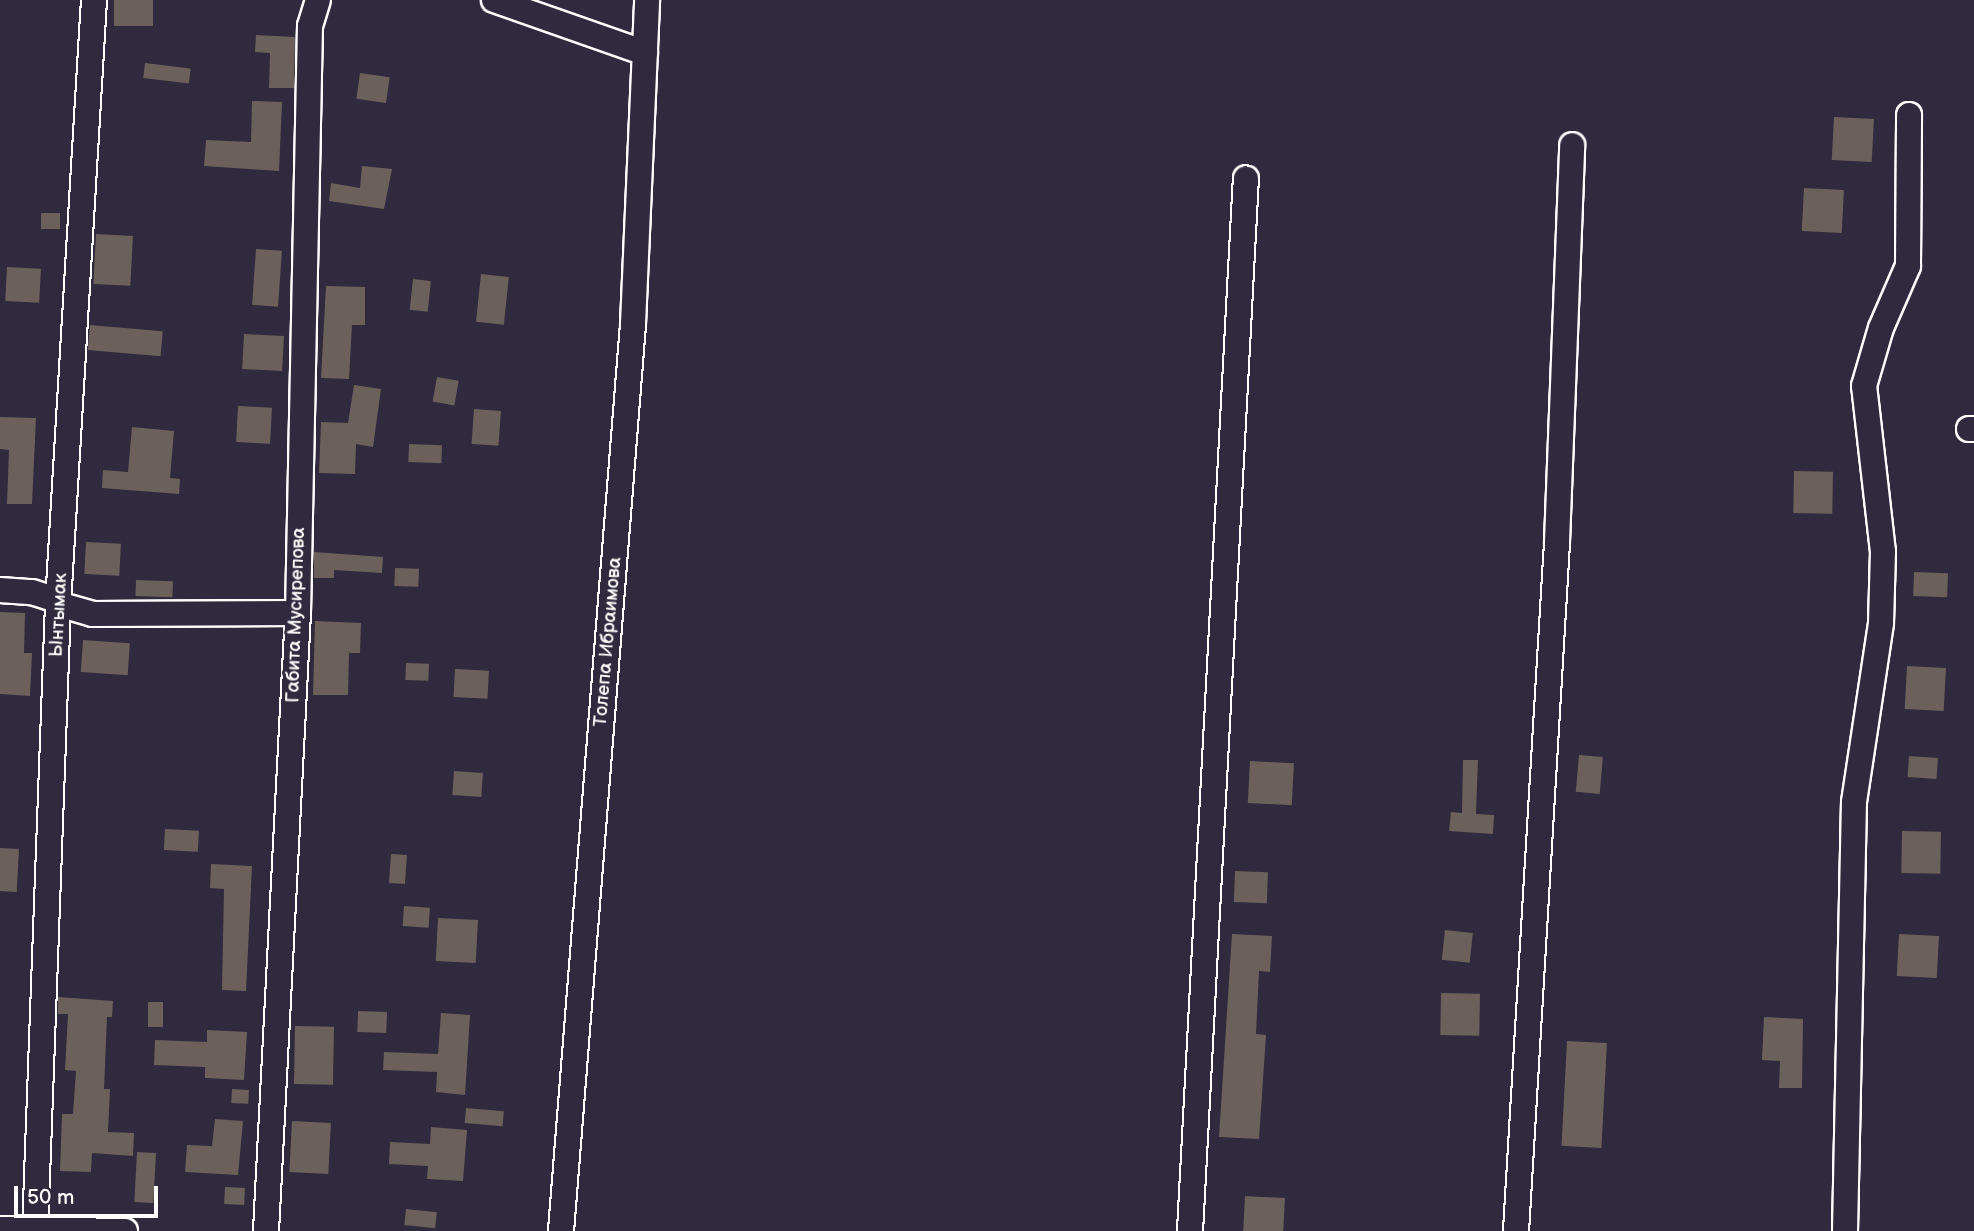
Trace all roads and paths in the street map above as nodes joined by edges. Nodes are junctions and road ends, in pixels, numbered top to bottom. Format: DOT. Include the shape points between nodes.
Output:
graph roads {
  1 [pos="94,0"];
  2 [pos="318,0"];
  3 [pos="494,0"];
  4 [pos="648,0"];
  5 [pos="646,28"];
  6 [pos="616,40"];
  7 [pos="645,53"];
  8 [pos="1909,115"];
  9 [pos="1572,145"];
  10 [pos="1246,178"];
  11 [pos="0,590"];
  12 [pos="59,602"];
  13 [pos="298,613"];
  14 [pos="0,1229"];
  15 [pos="35,1230"];
  16 [pos="125,1231"];
  17 [pos="266,1231"];
  18 [pos="561,1231"];
  19 [pos="1190,1231"];
  20 [pos="1516,1231"];
  21 [pos="1845,1231"];
  1 -- 12 [label="street, Ынтымак"];
  2 -- 13 [label="street, Габита Мусирепова" via="310,26"];
  3 -- 6 [label="street"];
  4 -- 5 [label="street, Толепа Ибраимова"];
  5 -- 6 [label="street"];
  5 -- 7 [label="street, Толепа Ибраимова"];
  6 -- 7 [label="street"];
  7 -- 18 [label="street, Толепа Ибраимова" via="632,338"];
  8 -- 21 [label="street" via="1908,266 1881,328 1864,386 1883,552 1881,623 1854,802"];
  9 -- 20 [label="street" via="1557,542"];
  10 -- 19 [label="street"];
  11 -- 12 [label="street" via="32,592"];
  12 -- 13 [label="street" via="92,614"];
  12 -- 15 [label="street, Ынтымак"];
  13 -- 17 [label="street, Габита Мусирепова"];
  14 -- 15 [label="street"];
  15 -- 16 [label="street"];
}
